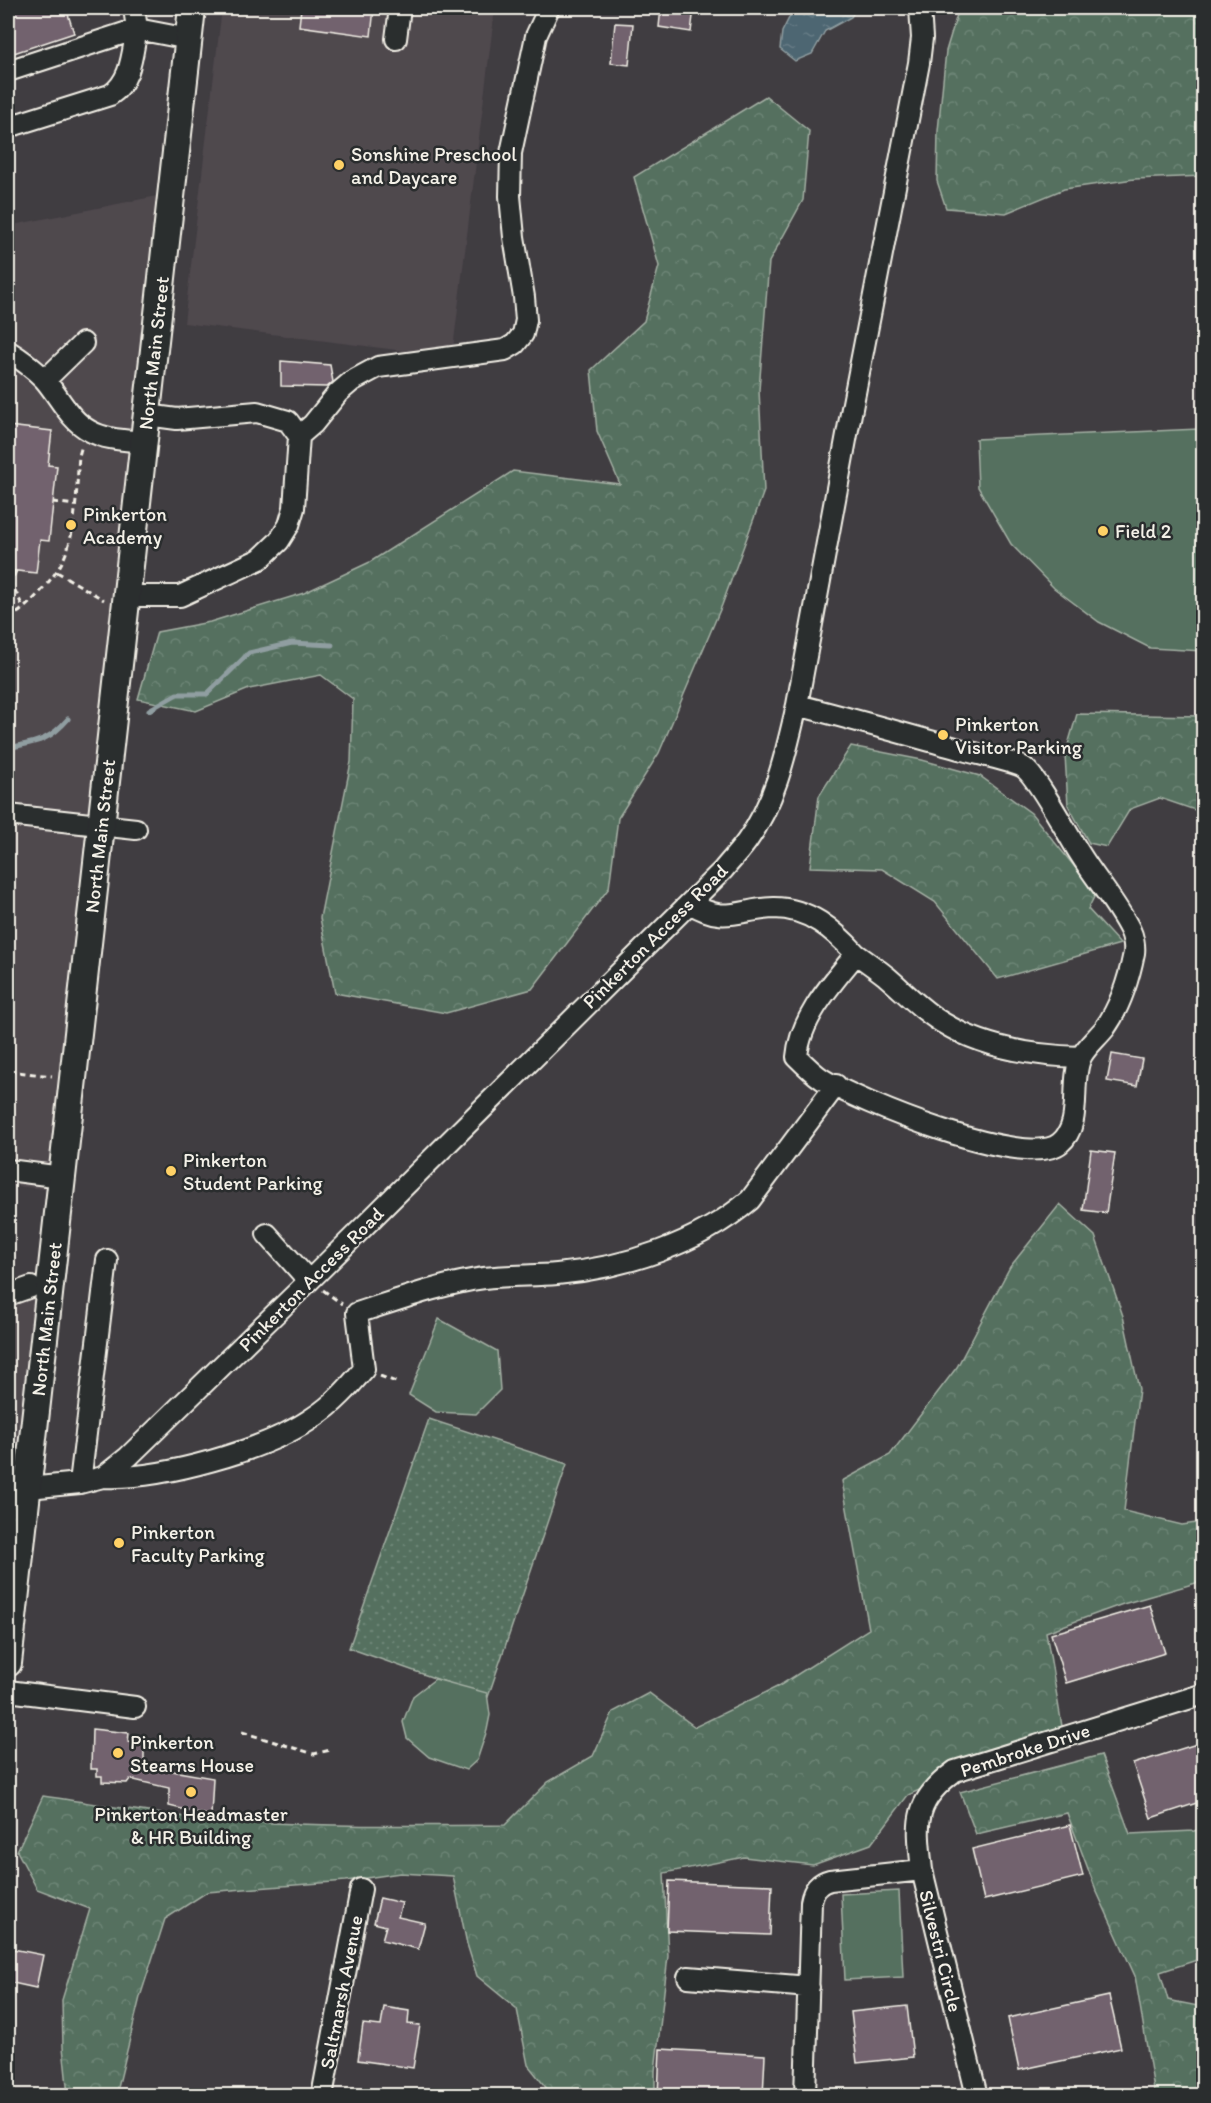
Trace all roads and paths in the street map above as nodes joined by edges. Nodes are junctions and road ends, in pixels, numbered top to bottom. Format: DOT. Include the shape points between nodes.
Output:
graph roads {
  1 [pos="134,8"];
  2 [pos="192,8"];
  3 [pos="400,8"];
  4 [pos="549,8"];
  5 [pos="920,8"];
  6 [pos="137,29"];
  7 [pos="189,39"];
  8 [pos="396,39"];
  9 [pos="8,71"];
  10 [pos="8,126"];
  11 [pos="83,344"];
  12 [pos="8,351"];
  13 [pos="45,380"];
  14 [pos="147,415"];
  15 [pos="299,436"];
  16 [pos="83,442"];
  17 [pos="144,442"];
  18 [pos="53,502"];
  19 [pos="74,505"];
  20 [pos="16,571"];
  21 [pos="57,572"];
  22 [pos="9,581"];
  23 [pos="117,600"];
  24 [pos="24,609"];
  25 [pos="8,619"];
  26 [pos="798,705"];
  27 [pos="8,815"];
  28 [pos="101,825"];
  29 [pos="136,829"];
  30 [pos="690,903"];
  31 [pos="856,954"];
  32 [pos="1081,1057"];
  33 [pos="9,1071"];
  34 [pos="56,1076"];
  35 [pos="836,1085"];
  36 [pos="8,1170"];
  37 [pos="62,1177"];
  38 [pos="267,1234"];
  39 [pos="107,1260"];
  40 [pos="309,1281"];
  41 [pos="32,1287"];
  42 [pos="8,1295"];
  43 [pos="102,1477"];
  44 [pos="80,1483"];
  45 [pos="28,1488"];
  46 [pos="8,1663"];
  47 [pos="8,1691"];
  48 [pos="1203,1694"];
  49 [pos="135,1707"];
  50 [pos="242,1732"];
  51 [pos="330,1750"];
  52 [pos="922,1870"];
  53 [pos="361,1888"];
  54 [pos="688,1977"];
  55 [pos="809,1987"];
  56 [pos="322,2096"];
  57 [pos="805,2096"];
  58 [pos="977,2096"];
  1 -- 6 [label="street"];
  2 -- 7 [label="main road, North Main Street"];
  3 -- 8 [label="street"];
  4 -- 15 [label="street" via="536,36 511,153 510,196 526,320 523,334 505,350 378,368 338,393"];
  5 -- 26 [label="street, Pinkerton Access Road" via="919,63"];
  6 -- 7 [label="street"];
  6 -- 9 [label="street"];
  6 -- 10 [label="street" via="126,79 111,95"];
  7 -- 14 [label="main road, North Main Street"];
  11 -- 13 [label="street"];
  12 -- 13 [label="street"];
  13 -- 17 [label="street" via="88,430 106,438"];
  14 -- 15 [label="street" via="177,419 256,412 288,421"];
  14 -- 17 [label="main road, North Main Street"];
  15 -- 23 [label="street" via="294,508 289,525 260,559 180,596"];
  16 -- 19 [label="path"];
  17 -- 23 [label="main road, North Main Street"];
  18 -- 19 [label="path"];
  19 -- 21 [label="path" via="68,548"];
  20 -- 22 [label="path"];
  21 -- 23 [label="path"];
  21 -- 24 [label="path"];
  22 -- 24 [label="path"];
  23 -- 28 [label="main road, North Main Street"];
  24 -- 25 [label="path"];
  26 -- 30 [label="street, Pinkerton Access Road" via="770,801 748,840"];
  26 -- 32 [label="street" via="1023,767 1036,783 1119,910 1132,933 1135,950 1117,1008"];
  27 -- 28 [label="street"];
  28 -- 29 [label="street"];
  28 -- 37 [label="main road, North Main Street"];
  30 -- 31 [label="street" via="711,913 744,914 773,908 801,913 825,924"];
  30 -- 40 [label="street, Pinkerton Access Road"];
  31 -- 32 [label="street" via="919,1006 966,1035 1048,1056"];
  31 -- 35 [label="street" via="821,999 798,1046 797,1057 823,1080"];
  32 -- 35 [label="street" via="1072,1124 1058,1145 1047,1149 979,1141 936,1129"];
  33 -- 34 [label="path"];
  35 -- 43 [label="street" via="750,1200 703,1232 625,1261 559,1274 484,1278 357,1313 364,1369 332,1404 293,1431 187,1467 121,1478"];
  36 -- 37 [label="street"];
  37 -- 45 [label="main road, North Main Street"];
  38 -- 40 [label="street"];
  39 -- 44 [label="street"];
  40 -- 43 [label="street, Pinkerton Access Road" via="128,1457"];
  41 -- 42 [label="street"];
  43 -- 44 [label="street, Pinkerton Access Road"];
  44 -- 45 [label="street, Pinkerton Access Road"];
  45 -- 46 [label="main road, North Main Street"];
  47 -- 49 [label="street"];
  48 -- 52 [label="street, Pembroke Drive" via="955,1771 931,1792 918,1821"];
  50 -- 51 [label="path" via="314,1754"];
  52 -- 55 [label="street, Silvestri Circle" via="830,1880 815,1889 811,1902"];
  52 -- 58 [label="street, Silvestri Circle"];
  53 -- 56 [label="street, Saltmarsh Avenue"];
  54 -- 55 [label="street"];
  55 -- 57 [label="street, Silvestri Circle"];
}
